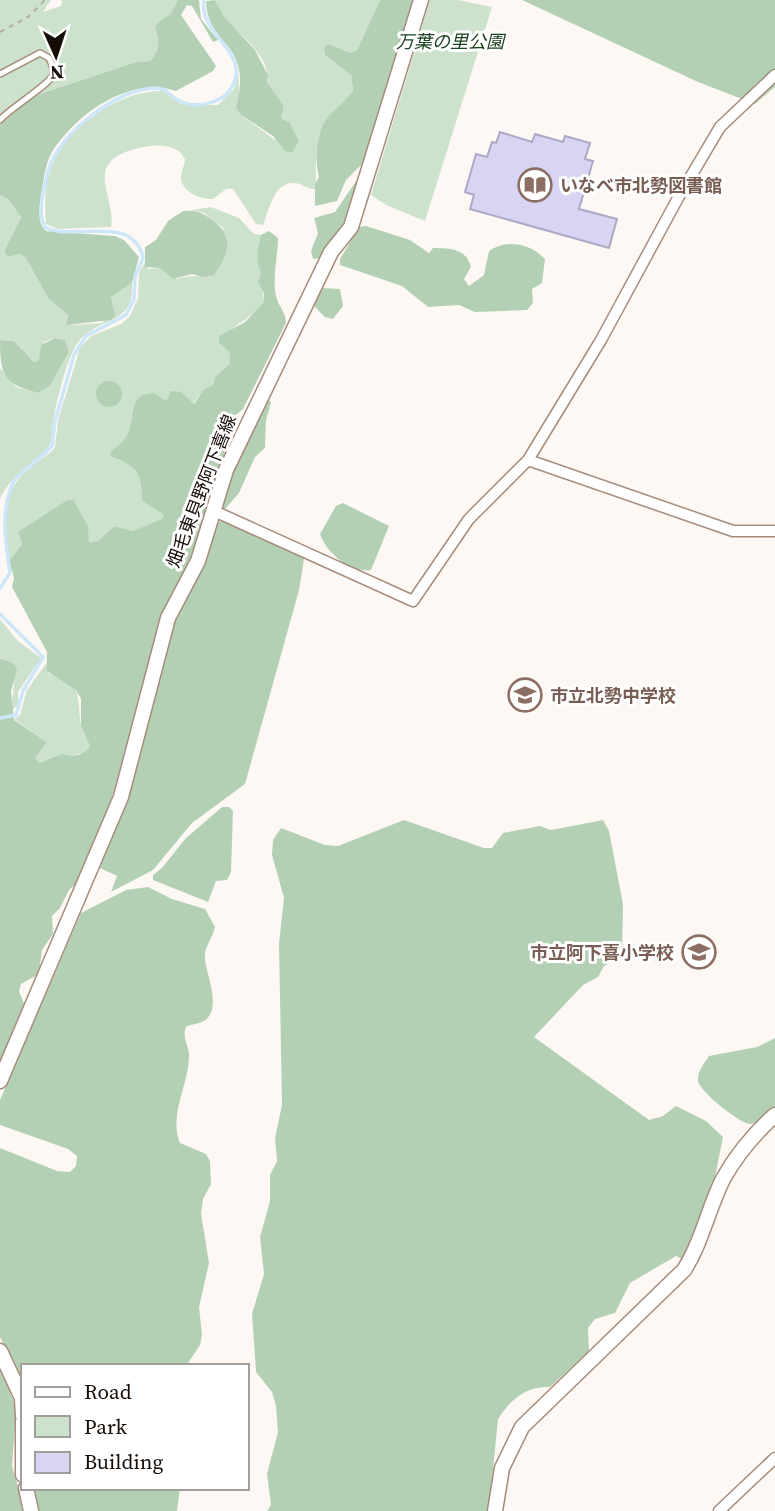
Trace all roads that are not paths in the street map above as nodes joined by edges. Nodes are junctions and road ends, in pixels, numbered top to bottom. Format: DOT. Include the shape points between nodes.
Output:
graph roads {
  1 [pos="421,0"];
  2 [pos="0,74"];
  3 [pos="775,75"];
  4 [pos="0,120"];
  5 [pos="528,460"];
  6 [pos="214,510"];
  7 [pos="775,531"];
  8 [pos="0,1081"];
  9 [pos="775,1115"];
  10 [pos="0,1351"];
  11 [pos="21,1396"];
  12 [pos="775,1458"];
  13 [pos="27,1490"];
  14 [pos="32,1511"];
  15 [pos="495,1511"];
  16 [pos="719,1511"];
  1 -- 6 [label="main road, 畑毛東貝野阿下喜線" via="351,227 331,252 248,420"];
  2 -- 4 [label="lane" via="40,53 49,58 53,68 49,80"];
  3 -- 5 [label="street" via="720,127"];
  5 -- 6 [label="street" via="469,519 413,601"];
  5 -- 7 [label="street" via="733,531"];
  6 -- 8 [label="main road, 畑毛東貝野阿下喜線" via="198,561 168,618 121,797"];
  9 -- 15 [label="main road" via="723,1180 684,1270 522,1427 502,1468"];
  10 -- 11 [label="main road"];
  12 -- 16 [label="street"];
  13 -- 14 [label="main road"];
}
